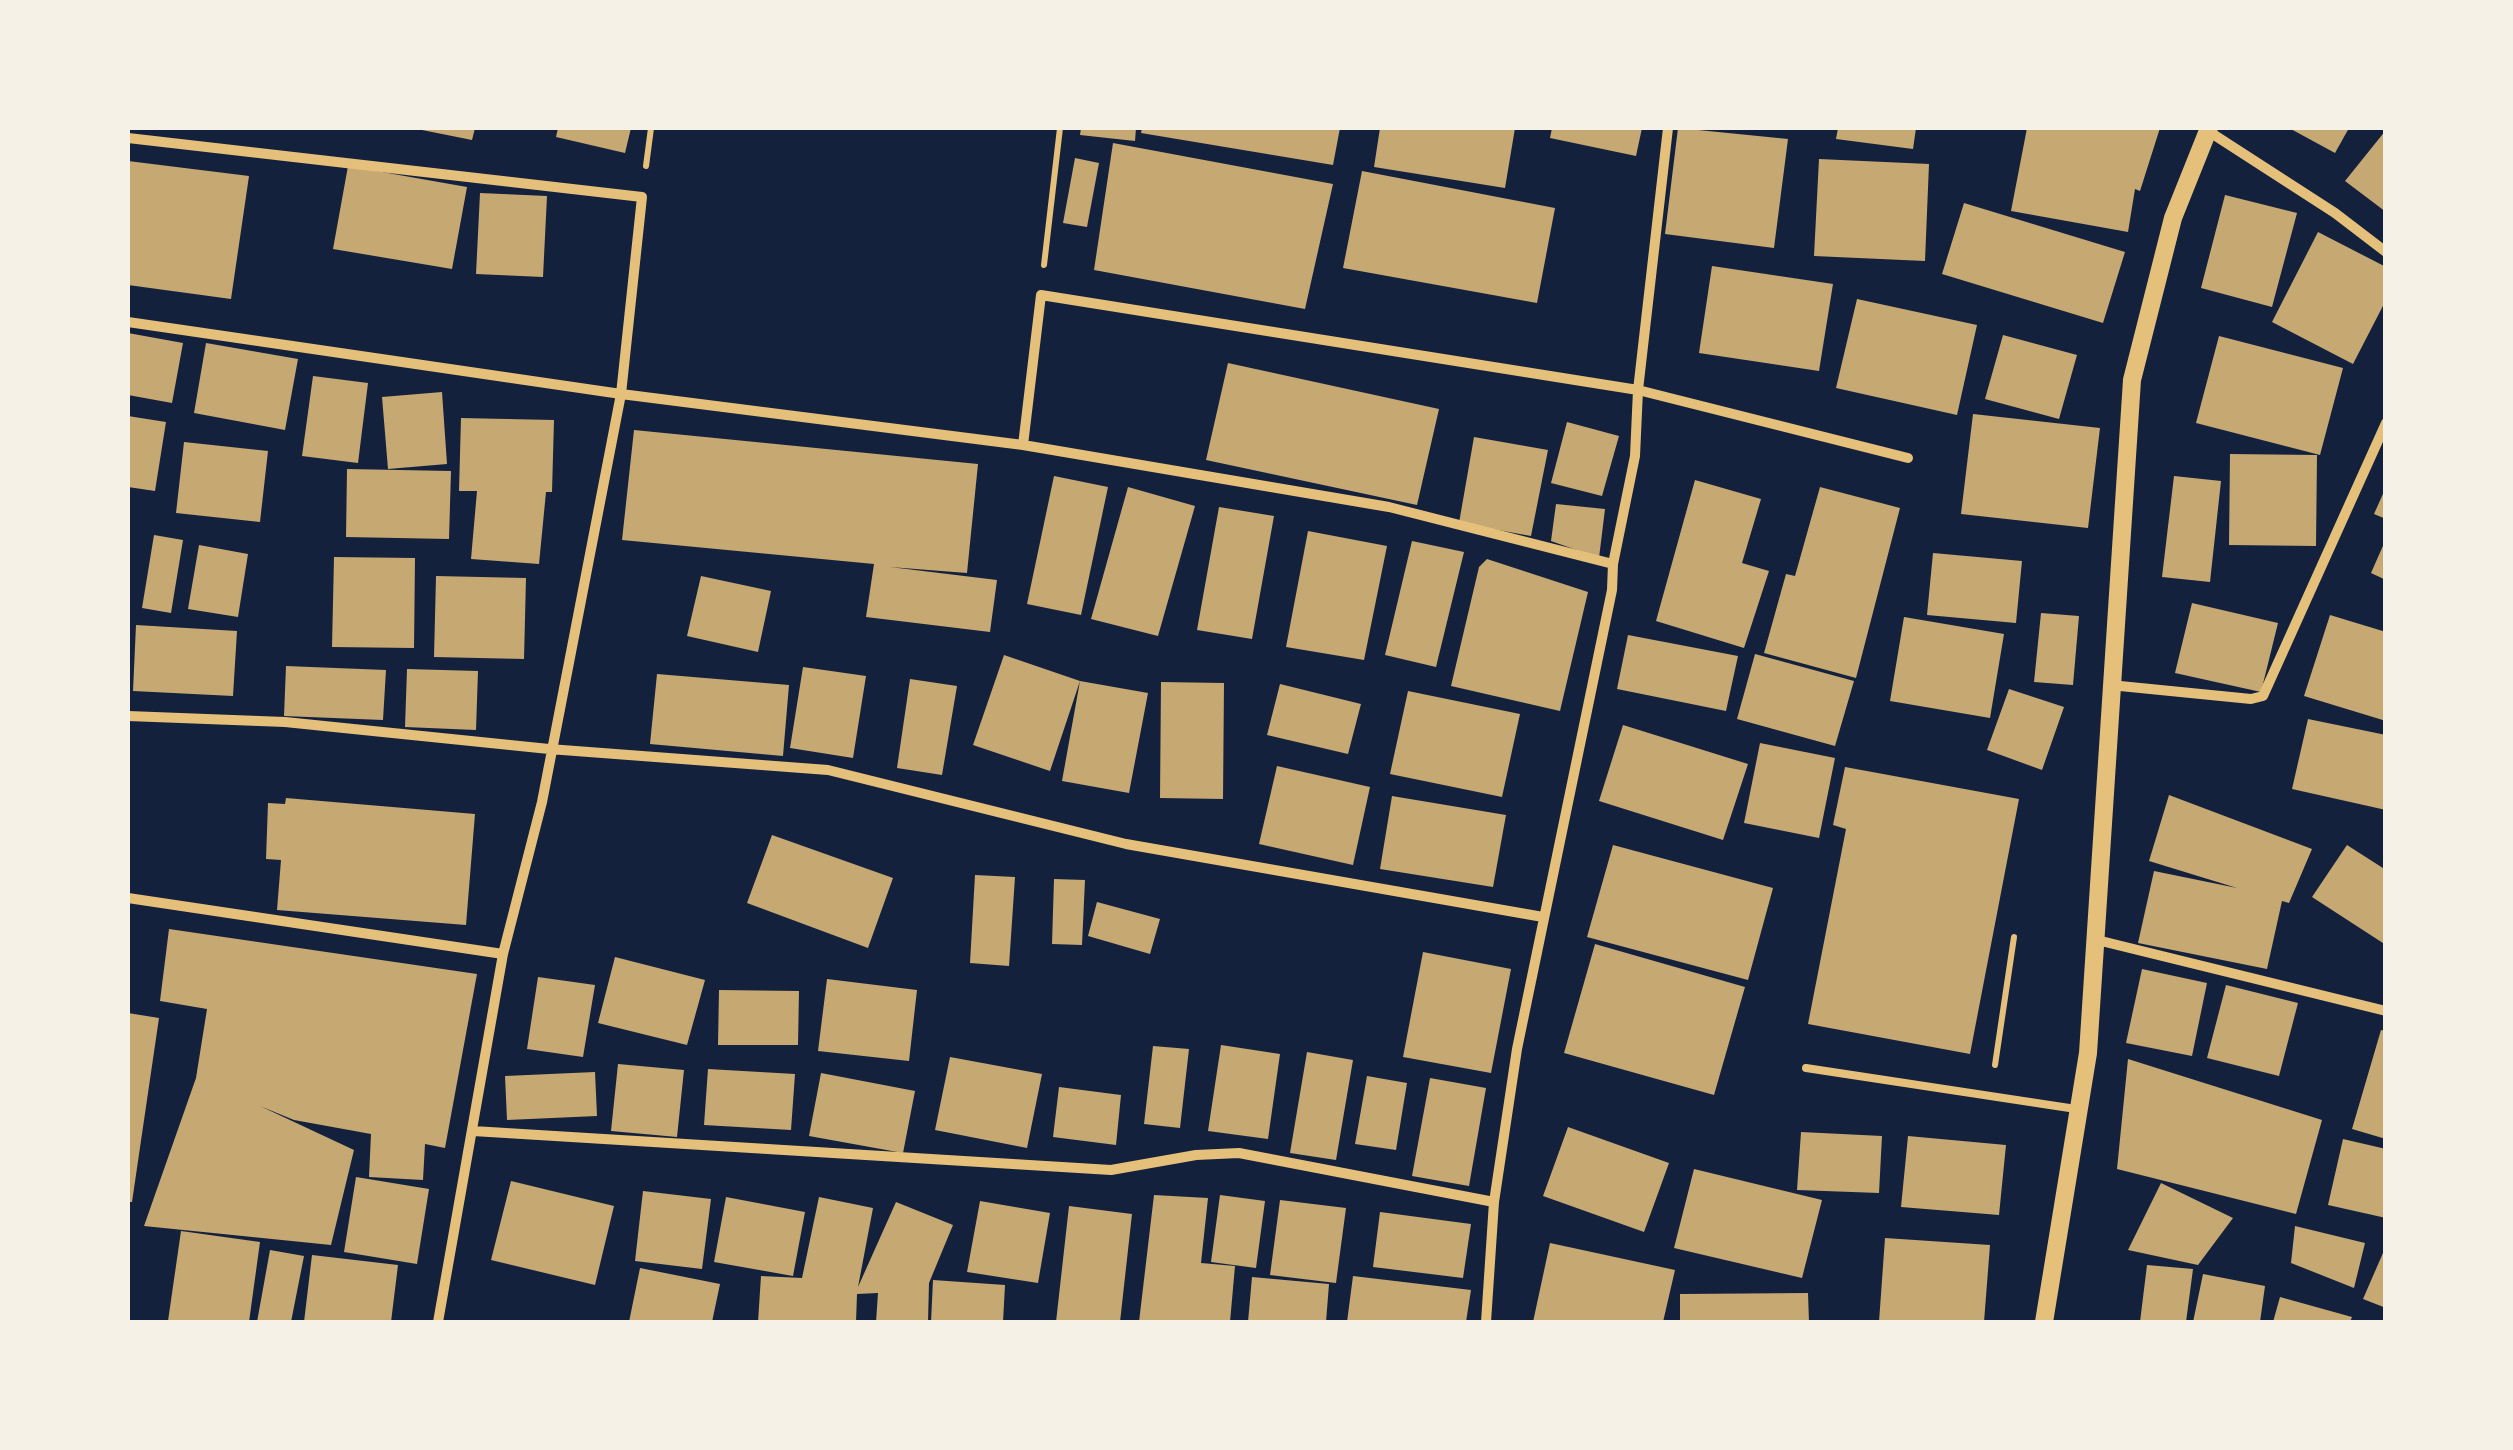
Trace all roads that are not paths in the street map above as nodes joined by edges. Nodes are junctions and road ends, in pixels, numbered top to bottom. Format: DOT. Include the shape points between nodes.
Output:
graph roads {
  1 [pos="1668,128"];
  2 [pos="2207,128"];
  3 [pos="128,138"];
  4 [pos="2386,252"];
  5 [pos="128,322"];
  6 [pos="1638,390"];
  7 [pos="621,394"];
  8 [pos="2386,423"];
  9 [pos="1023,446"];
  10 [pos="1908,458"];
  11 [pos="1613,564"];
  12 [pos="2110,685"];
  13 [pos="128,716"];
  14 [pos="549,749"];
  15 [pos="128,898"];
  16 [pos="1543,917"];
  17 [pos="2097,940"];
  18 [pos="504,954"];
  19 [pos="2386,1012"];
  20 [pos="1806,1068"];
  21 [pos="2080,1110"];
  22 [pos="473,1131"];
  23 [pos="1494,1202"];
  24 [pos="438,1322"];
  25 [pos="1486,1322"];
  26 [pos="2044,1322"];
  1 -- 6 [label="street"];
  2 -- 4 [label="street"];
  2 -- 12 [label="street" via="2173,218 2132,380"];
  3 -- 7 [label="street" via="642,198"];
  5 -- 7 [label="street"];
  6 -- 9 [label="street" via="1041,295"];
  6 -- 10 [label="street"];
  6 -- 11 [label="street" via="1635,456"];
  7 -- 9 [label="street"];
  7 -- 14 [label="street"];
  8 -- 12 [label="street" via="2263,696"];
  9 -- 11 [label="street" via="1389,508"];
  11 -- 16 [label="street"];
  12 -- 17 [label="street"];
  13 -- 14 [label="street" via="285,722"];
  14 -- 16 [label="street" via="828,770 1126,844"];
  14 -- 18 [label="street"];
  15 -- 18 [label="street"];
  16 -- 23 [label="street"];
  17 -- 19 [label="street"];
  17 -- 21 [label="street"];
  18 -- 22 [label="street"];
  20 -- 21 [label="lane"];
  21 -- 26 [label="street"];
  22 -- 23 [label="street" via="1111,1170 1239,1153"];
  22 -- 24 [label="street"];
  23 -- 25 [label="street"];
}
